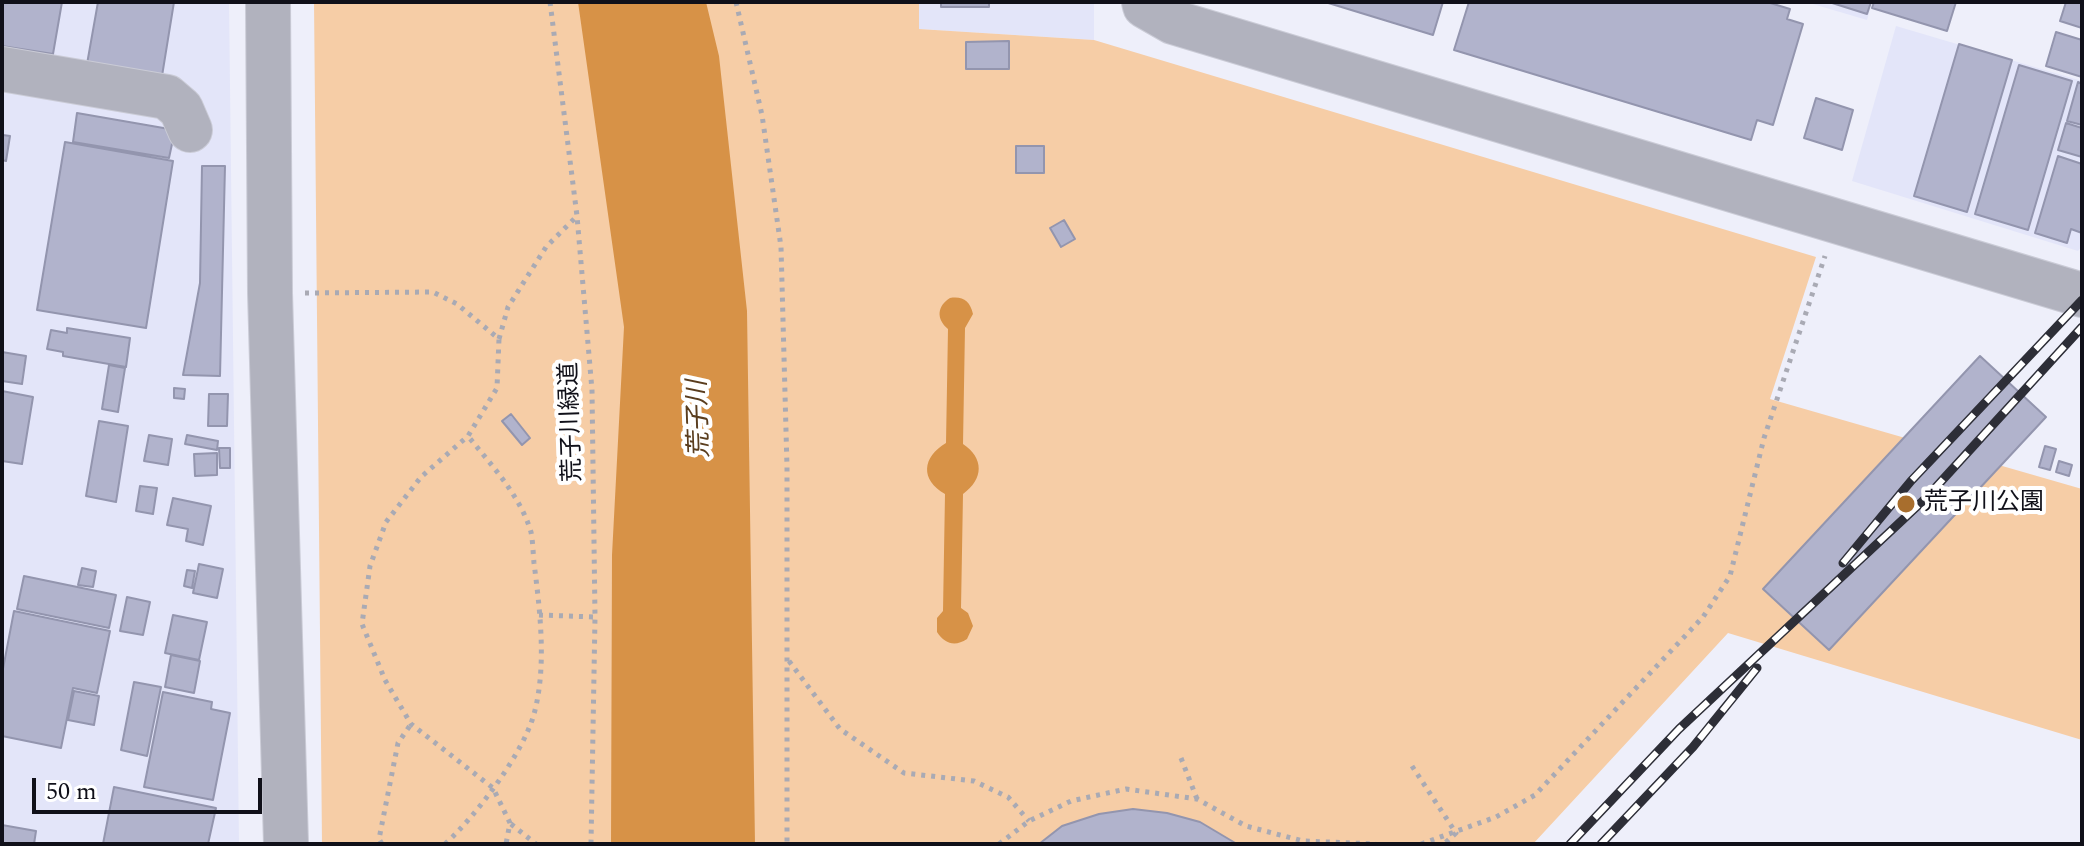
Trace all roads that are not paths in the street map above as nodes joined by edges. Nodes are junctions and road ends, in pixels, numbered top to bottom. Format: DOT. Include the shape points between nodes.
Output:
graph roads {
  1 [pos="268,2"];
  2 [pos="1144,2"];
  3 [pos="2,69"];
  4 [pos="190,130"];
  5 [pos="2075,283"];
  6 [pos="286,844"];
  1 -- 6 [label="street" via="270,293"];
  2 -- 5 [label="street" via="1173,22 1837,221"];
  3 -- 4 [label="street" via="167,97 181,109"];
}
